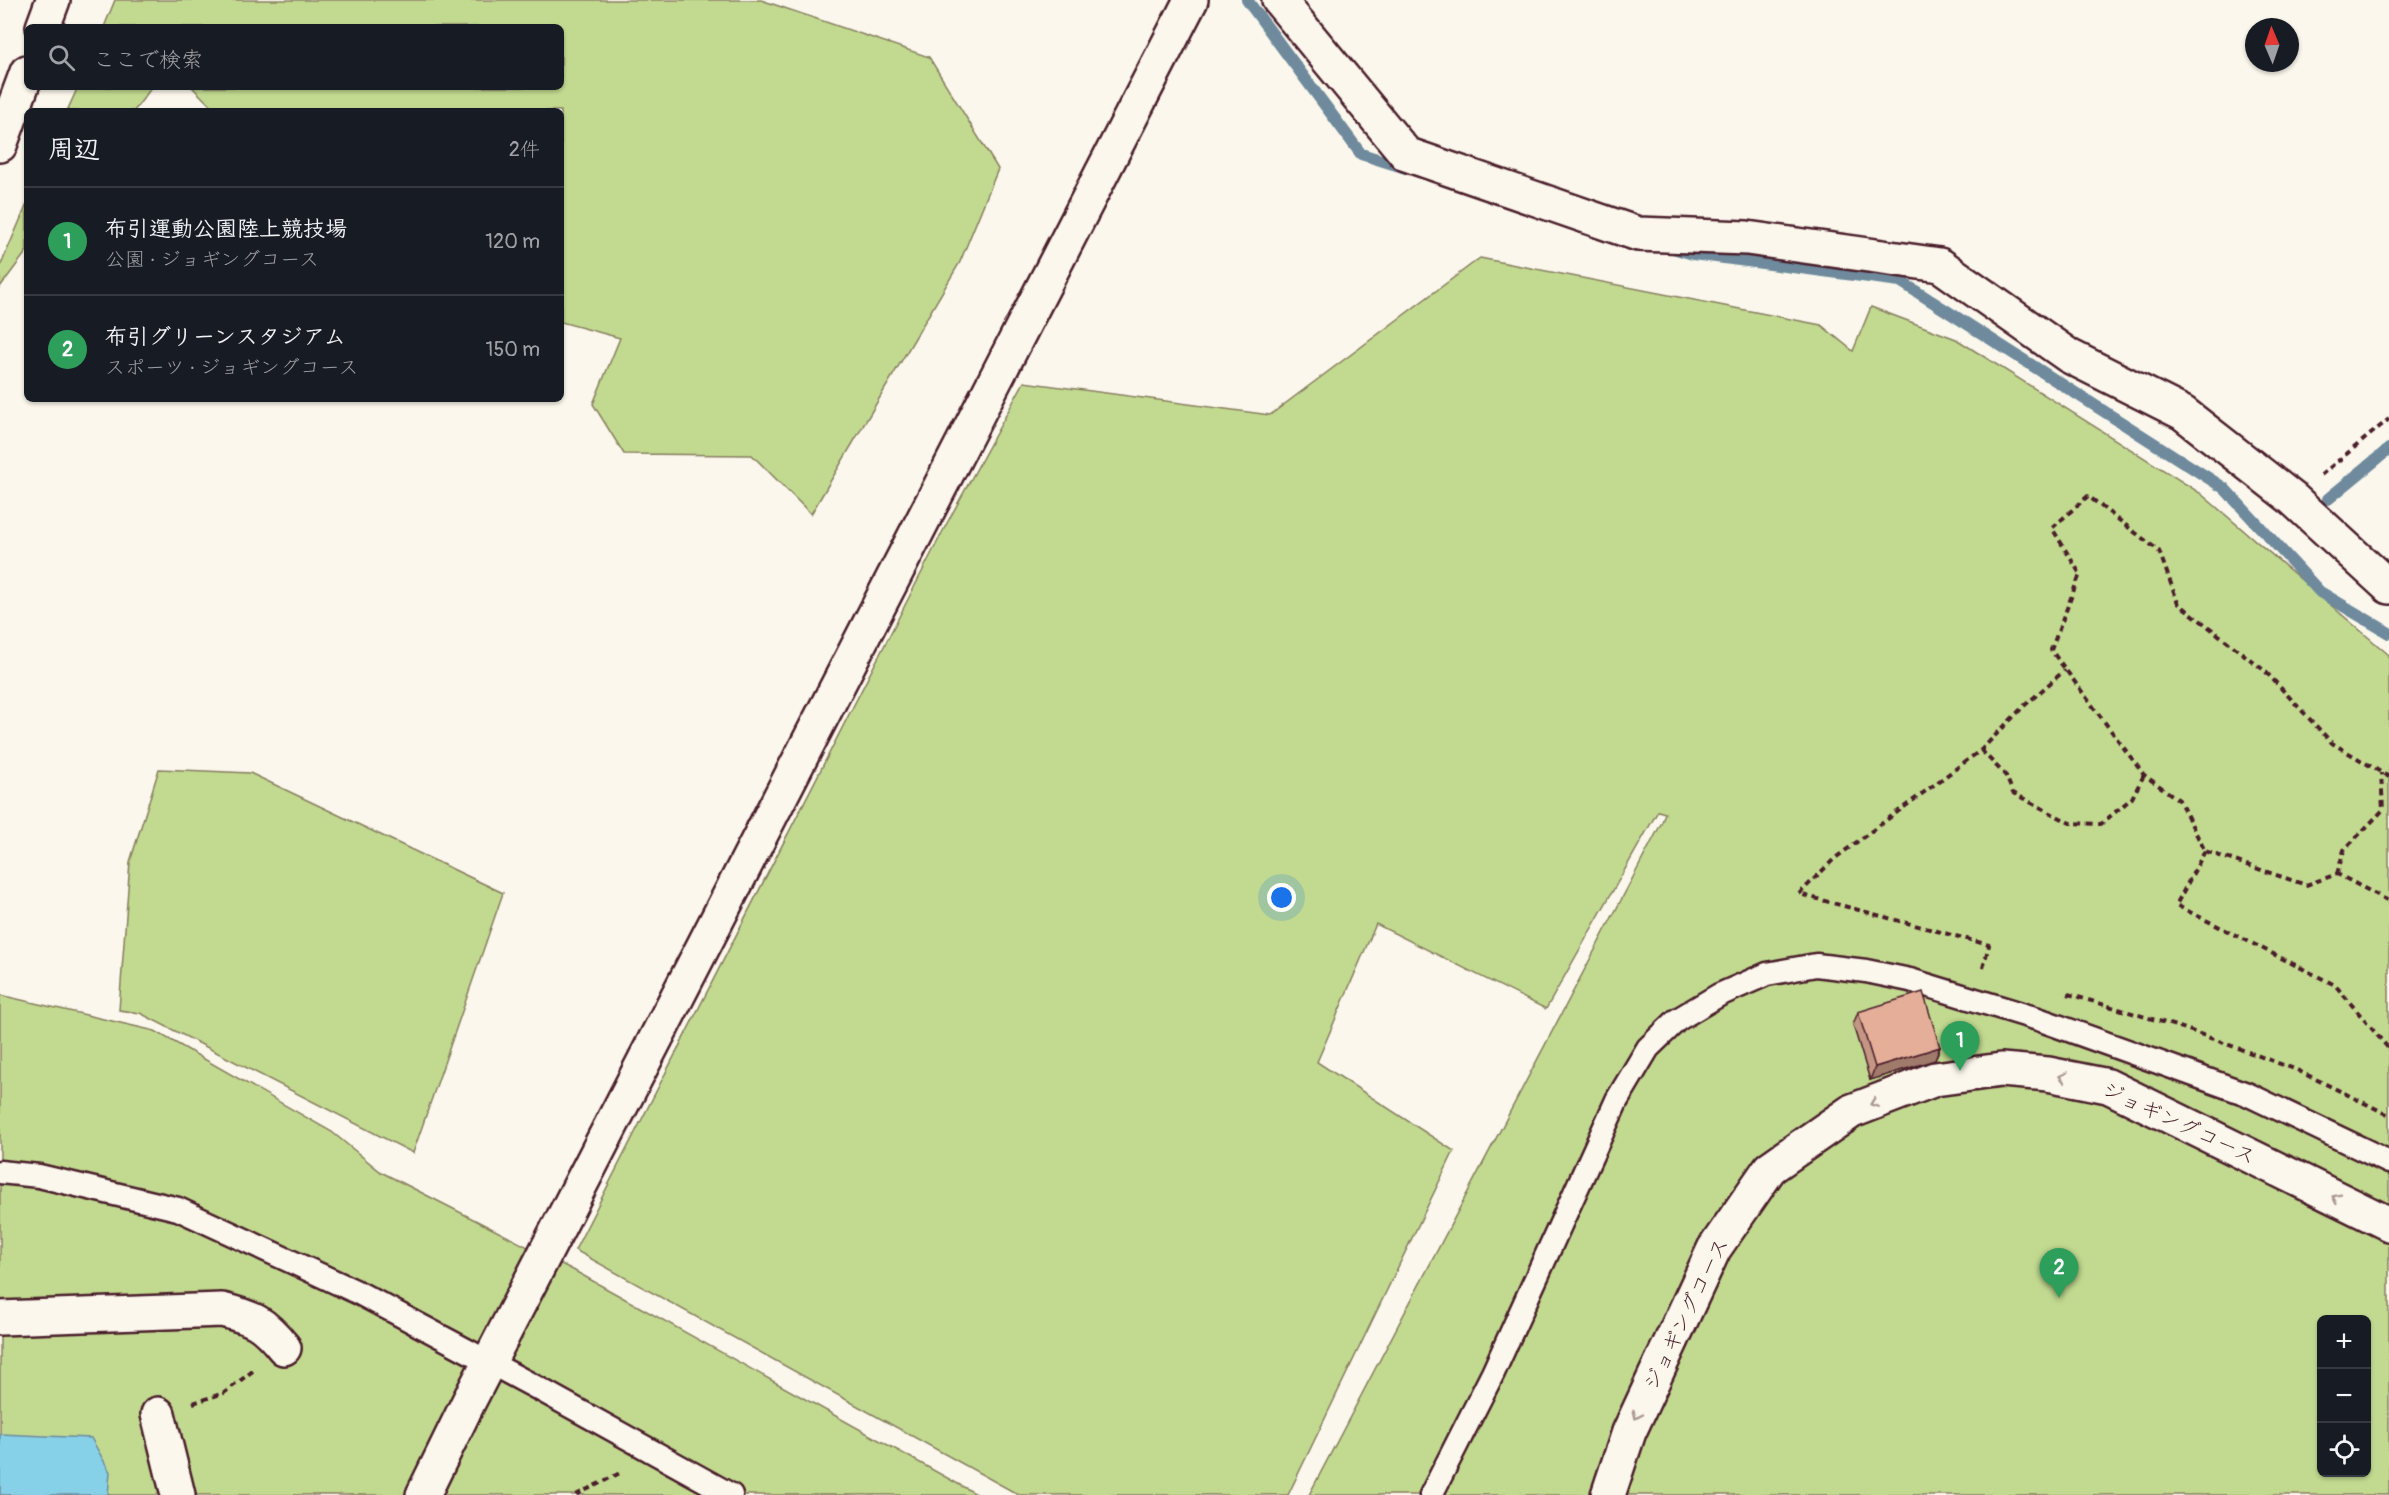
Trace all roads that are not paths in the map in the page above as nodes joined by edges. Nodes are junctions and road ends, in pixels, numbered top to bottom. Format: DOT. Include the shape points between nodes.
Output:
graph roads {
  1 [pos="53,0"];
  2 [pos="1191,0"];
  3 [pos="1279,0"];
  4 [pos="44,24"];
  5 [pos="24,80"];
  6 [pos="0,146"];
  7 [pos="2389,587"];
  8 [pos="2389,1162"];
  9 [pos="0,1172"];
  10 [pos="2389,1224"];
  11 [pos="0,1318"];
  12 [pos="284,1348"];
  13 [pos="489,1364"];
  14 [pos="158,1414"];
  15 [pos="178,1495"];
  16 [pos="423,1495"];
  17 [pos="731,1495"];
  18 [pos="1431,1495"];
  19 [pos="1608,1495"];
  1 -- 4 [label="street"];
  2 -- 13 [label="street"];
  3 -- 7 [label="street" via="1406,154 1638,234 1747,238 1940,265 2069,356 2183,413 2293,499"];
  5 -- 6 [label="street"];
  8 -- 18 [label="lane" via="2247,1094 2038,1019 1910,980 1816,965 1767,974 1719,995 1677,1020 1648,1048 1617,1100 1494,1373"];
  9 -- 13 [label="lane" via="39,1176 178,1209 359,1293"];
  10 -- 19 [label="street, ジョギングコース, one-way" via="2108,1086 2001,1070 1935,1079 1852,1111 1770,1168 1714,1249 1629,1432"];
  11 -- 12 [label="street" via="222,1310 248,1317 267,1328"];
  13 -- 16 [label="street"];
  13 -- 17 [label="lane"];
  14 -- 15 [label="street"];
}
